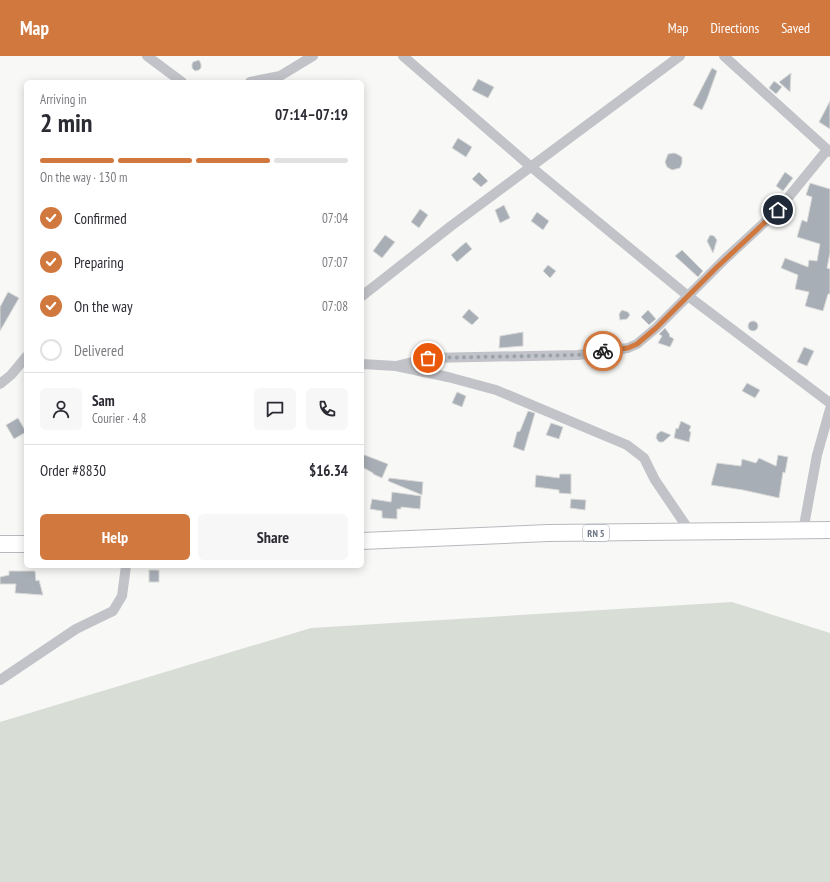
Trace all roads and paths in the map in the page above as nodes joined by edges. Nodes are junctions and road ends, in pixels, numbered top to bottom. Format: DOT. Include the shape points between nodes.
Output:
graph roads {
  1 [pos="147,56"];
  2 [pos="314,56"];
  3 [pos="404,56"];
  4 [pos="680,56"];
  5 [pos="724,56"];
  6 [pos="179,80"];
  7 [pos="260,80"];
  8 [pos="829,151"];
  9 [pos="530,166"];
  10 [pos="364,294"];
  11 [pos="688,296"];
  12 [pos="24,359"];
  13 [pos="364,364"];
  14 [pos="396,366"];
  15 [pos="0,384"];
  16 [pos="830,403"];
  17 [pos="830,409"];
  18 [pos="830,530"];
  19 [pos="803,531"];
  20 [pos="691,533"];
  21 [pos="364,540"];
  22 [pos="0,544"];
  23 [pos="24,544"];
  24 [pos="126,568"];
  25 [pos="0,680"];
  1 -- 6 [label="street"];
  2 -- 7 [label="street" via="280,76"];
  3 -- 9 [label="street"];
  4 -- 9 [label="street"];
  5 -- 8 [label="street"];
  8 -- 11 [label="street" via="778,210"];
  9 -- 10 [label="street"];
  9 -- 11 [label="street"];
  11 -- 14 [label="street" via="656,328 628,348 578,355 428,358"];
  11 -- 16 [label="street"];
  12 -- 15 [label="street"];
  13 -- 14 [label="street"];
  14 -- 20 [label="street" via="496,390 627,444 644,458 655,480"];
  17 -- 19 [label="street" via="817,456"];
  18 -- 19 [label="main road, RN 5"];
  19 -- 20 [label="main road, RN 5"];
  20 -- 21 [label="main road, RN 5" via="548,533"];
  22 -- 23 [label="main road"];
  24 -- 25 [label="street" via="122,596 113,611 76,629"];
}
